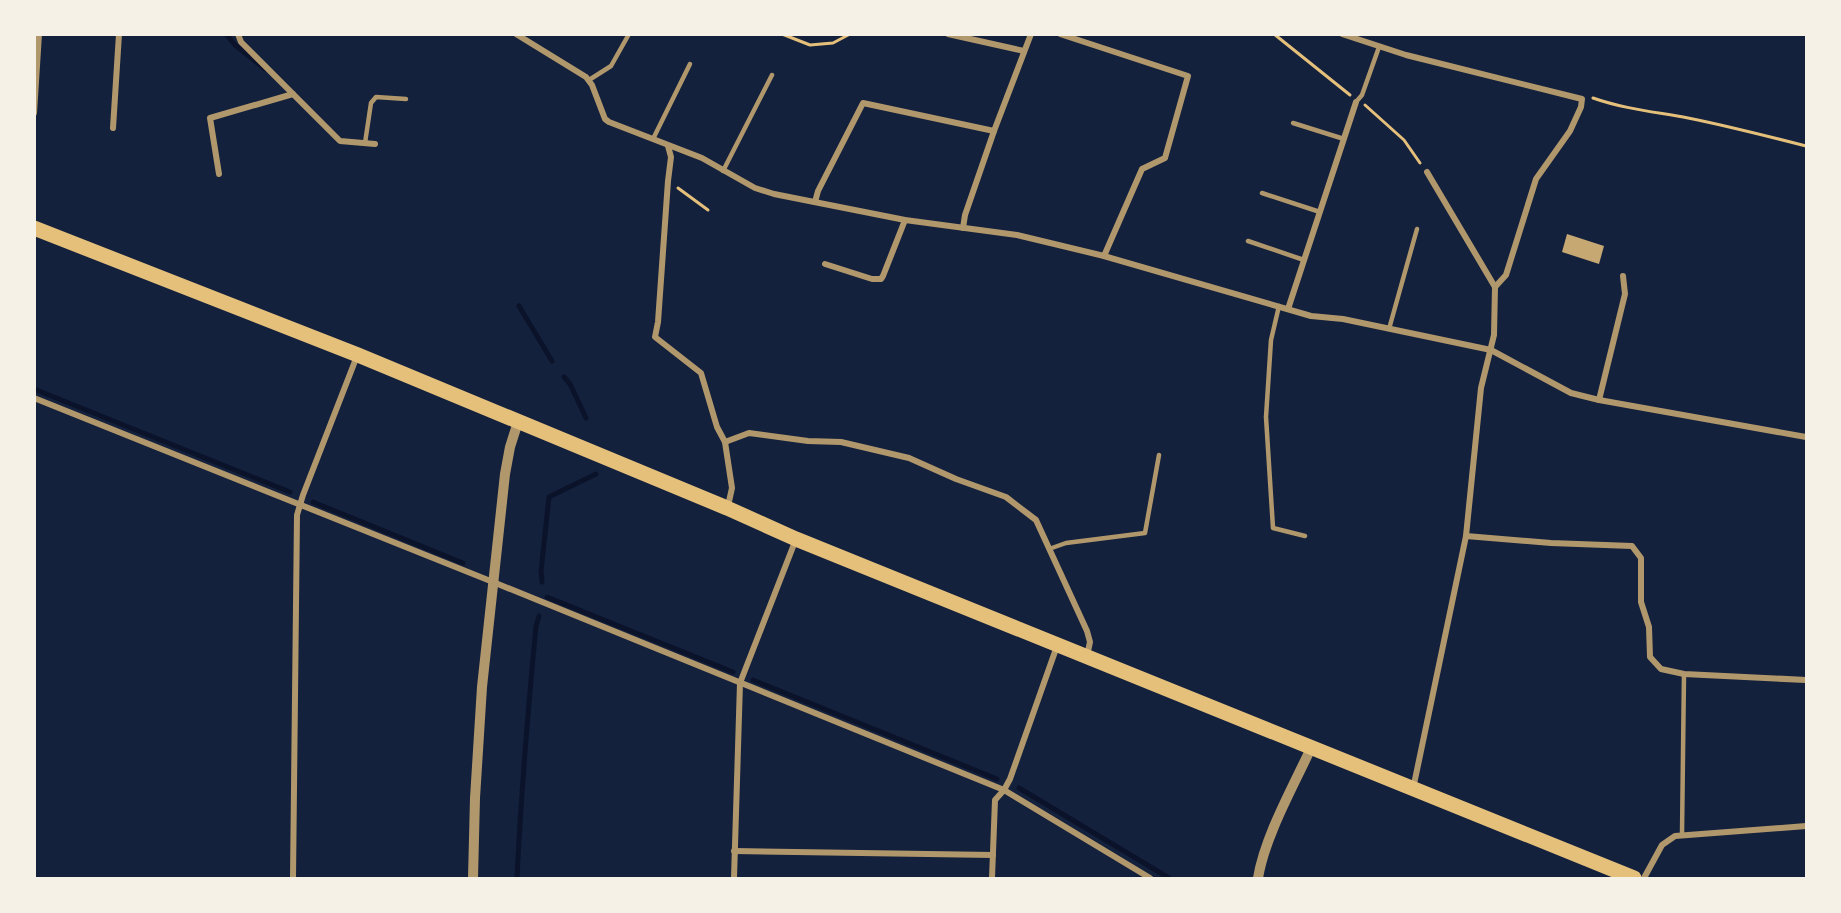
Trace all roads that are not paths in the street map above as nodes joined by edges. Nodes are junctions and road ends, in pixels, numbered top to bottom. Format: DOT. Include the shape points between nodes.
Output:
graph roads {
  1 [pos="39,34"];
  2 [pos="119,34"];
  3 [pos="238,34"];
  4 [pos="516,34"];
  5 [pos="629,34"];
  6 [pos="948,34"];
  7 [pos="1031,34"];
  8 [pos="1060,34"];
  9 [pos="1342,34"];
  10 [pos="1379,47"];
  11 [pos="1024,51"];
  12 [pos="690,64"];
  13 [pos="772,75"];
  14 [pos="589,80"];
  15 [pos="293,94"];
  16 [pos="406,99"];
  17 [pos="1356,102"];
  18 [pos="34,113"];
  19 [pos="1293,123"];
  20 [pos="113,128"];
  21 [pos="994,131"];
  22 [pos="1344,139"];
  23 [pos="653,140"];
  24 [pos="365,143"];
  25 [pos="375,144"];
  26 [pos="668,146"];
  27 [pos="723,171"];
  28 [pos="1427,172"];
  29 [pos="219,174"];
  30 [pos="1262,193"];
  31 [pos="815,202"];
  32 [pos="1320,212"];
  33 [pos="905,220"];
  34 [pos="34,228"];
  35 [pos="963,228"];
  36 [pos="1417,229"];
  37 [pos="1248,241"];
  38 [pos="1104,256"];
  39 [pos="1304,260"];
  40 [pos="825,264"];
  41 [pos="1623,276"];
  42 [pos="1495,287"];
  43 [pos="1279,306"];
  44 [pos="1288,309"];
  45 [pos="1389,329"];
  46 [pos="1491,350"];
  47 [pos="358,356"];
  48 [pos="34,398"];
  49 [pos="1599,400"];
  50 [pos="518,422"];
  51 [pos="1806,437"];
  52 [pos="725,442"];
  53 [pos="1159,455"];
  54 [pos="300,504"];
  55 [pos="727,508"];
  56 [pos="1305,536"];
  57 [pos="1466,536"];
  58 [pos="796,538"];
  59 [pos="1049,549"];
  60 [pos="494,582"];
  61 [pos="1058,644"];
  62 [pos="1087,656"];
  63 [pos="1684,674"];
  64 [pos="1806,680"];
  65 [pos="740,683"];
  66 [pos="1311,748"];
  67 [pos="1004,790"];
  68 [pos="1413,790"];
  69 [pos="1806,826"];
  70 [pos="1682,835"];
  71 [pos="734,851"];
  72 [pos="993,855"];
  73 [pos="293,879"];
  74 [pos="473,879"];
  75 [pos="735,879"];
  76 [pos="993,879"];
  77 [pos="1150,879"];
  78 [pos="1258,879"];
  79 [pos="1634,879"];
  80 [pos="1644,879"];
  1 -- 18 [label="street"];
  2 -- 20 [label="street"];
  3 -- 15 [label="street" via="241,42"];
  4 -- 14 [label="street"];
  5 -- 14 [label="lane" via="611,66"];
  6 -- 11 [label="street"];
  7 -- 11 [label="street"];
  8 -- 38 [label="street" via="1188,76 1165,158 1142,169"];
  9 -- 10 [label="street"];
  10 -- 17 [label="lane"];
  10 -- 42 [label="street" via="1582,99 1570,131 1536,179 1506,275"];
  11 -- 21 [label="street"];
  12 -- 23 [label="lane"];
  13 -- 27 [label="lane"];
  14 -- 23 [label="street" via="605,119"];
  15 -- 24 [label="street" via="340,141"];
  15 -- 29 [label="street" via="210,118"];
  16 -- 24 [label="lane" via="376,97 371,103"];
  17 -- 22 [label="street"];
  19 -- 22 [label="lane"];
  21 -- 31 [label="street" via="863,103"];
  21 -- 35 [label="street"];
  22 -- 32 [label="street"];
  23 -- 26 [label="street"];
  24 -- 25 [label="street"];
  26 -- 27 [label="street" via="702,158"];
  26 -- 52 [label="street" via="671,157 655,338 701,374"];
  27 -- 31 [label="street" via="754,188"];
  28 -- 42 [label="street"];
  30 -- 32 [label="lane"];
  31 -- 33 [label="street"];
  32 -- 39 [label="street"];
  33 -- 35 [label="street"];
  33 -- 40 [label="street" via="881,279"];
  34 -- 47 [label="main road"];
  35 -- 38 [label="street" via="1017,235"];
  36 -- 45 [label="lane"];
  37 -- 39 [label="lane"];
  38 -- 43 [label="street"];
  39 -- 44 [label="street"];
  41 -- 49 [label="street" via="1625,294"];
  42 -- 46 [label="street"];
  43 -- 44 [label="street"];
  43 -- 56 [label="lane" via="1271,340 1266,417 1273,528"];
  44 -- 45 [label="street"];
  45 -- 46 [label="street"];
  46 -- 49 [label="street" via="1571,393"];
  46 -- 57 [label="street" via="1481,388"];
  47 -- 50 [label="main road"];
  47 -- 54 [label="street"];
  48 -- 54 [label="street"];
  49 -- 51 [label="street"];
  50 -- 55 [label="main road"];
  50 -- 60 [label="street" via="505,474"];
  52 -- 55 [label="street" via="732,488"];
  52 -- 59 [label="street" via="749,433 841,442 909,458 1006,496 1036,520"];
  53 -- 59 [label="lane" via="1145,533 1066,543"];
  54 -- 60 [label="street"];
  54 -- 73 [label="street"];
  55 -- 58 [label="main road"];
  57 -- 63 [label="street" via="1632,546 1641,558 1641,602 1649,627 1650,657 1661,669"];
  57 -- 68 [label="street"];
  58 -- 61 [label="main road"];
  58 -- 65 [label="street"];
  59 -- 62 [label="street" via="1087,631"];
  60 -- 65 [label="street"];
  60 -- 74 [label="street" via="482,687"];
  61 -- 62 [label="main road"];
  61 -- 67 [label="street"];
  62 -- 66 [label="main road"];
  63 -- 64 [label="street"];
  63 -- 70 [label="lane"];
  65 -- 67 [label="street"];
  65 -- 71 [label="street"];
  66 -- 68 [label="main road"];
  66 -- 78 [label="street" via="1272,832"];
  67 -- 72 [label="street" via="995,800"];
  67 -- 77 [label="street"];
  68 -- 79 [label="main road"];
  69 -- 70 [label="street"];
  70 -- 80 [label="street" via="1662,845"];
  71 -- 72 [label="street"];
  71 -- 75 [label="street"];
  72 -- 76 [label="street"];
}
